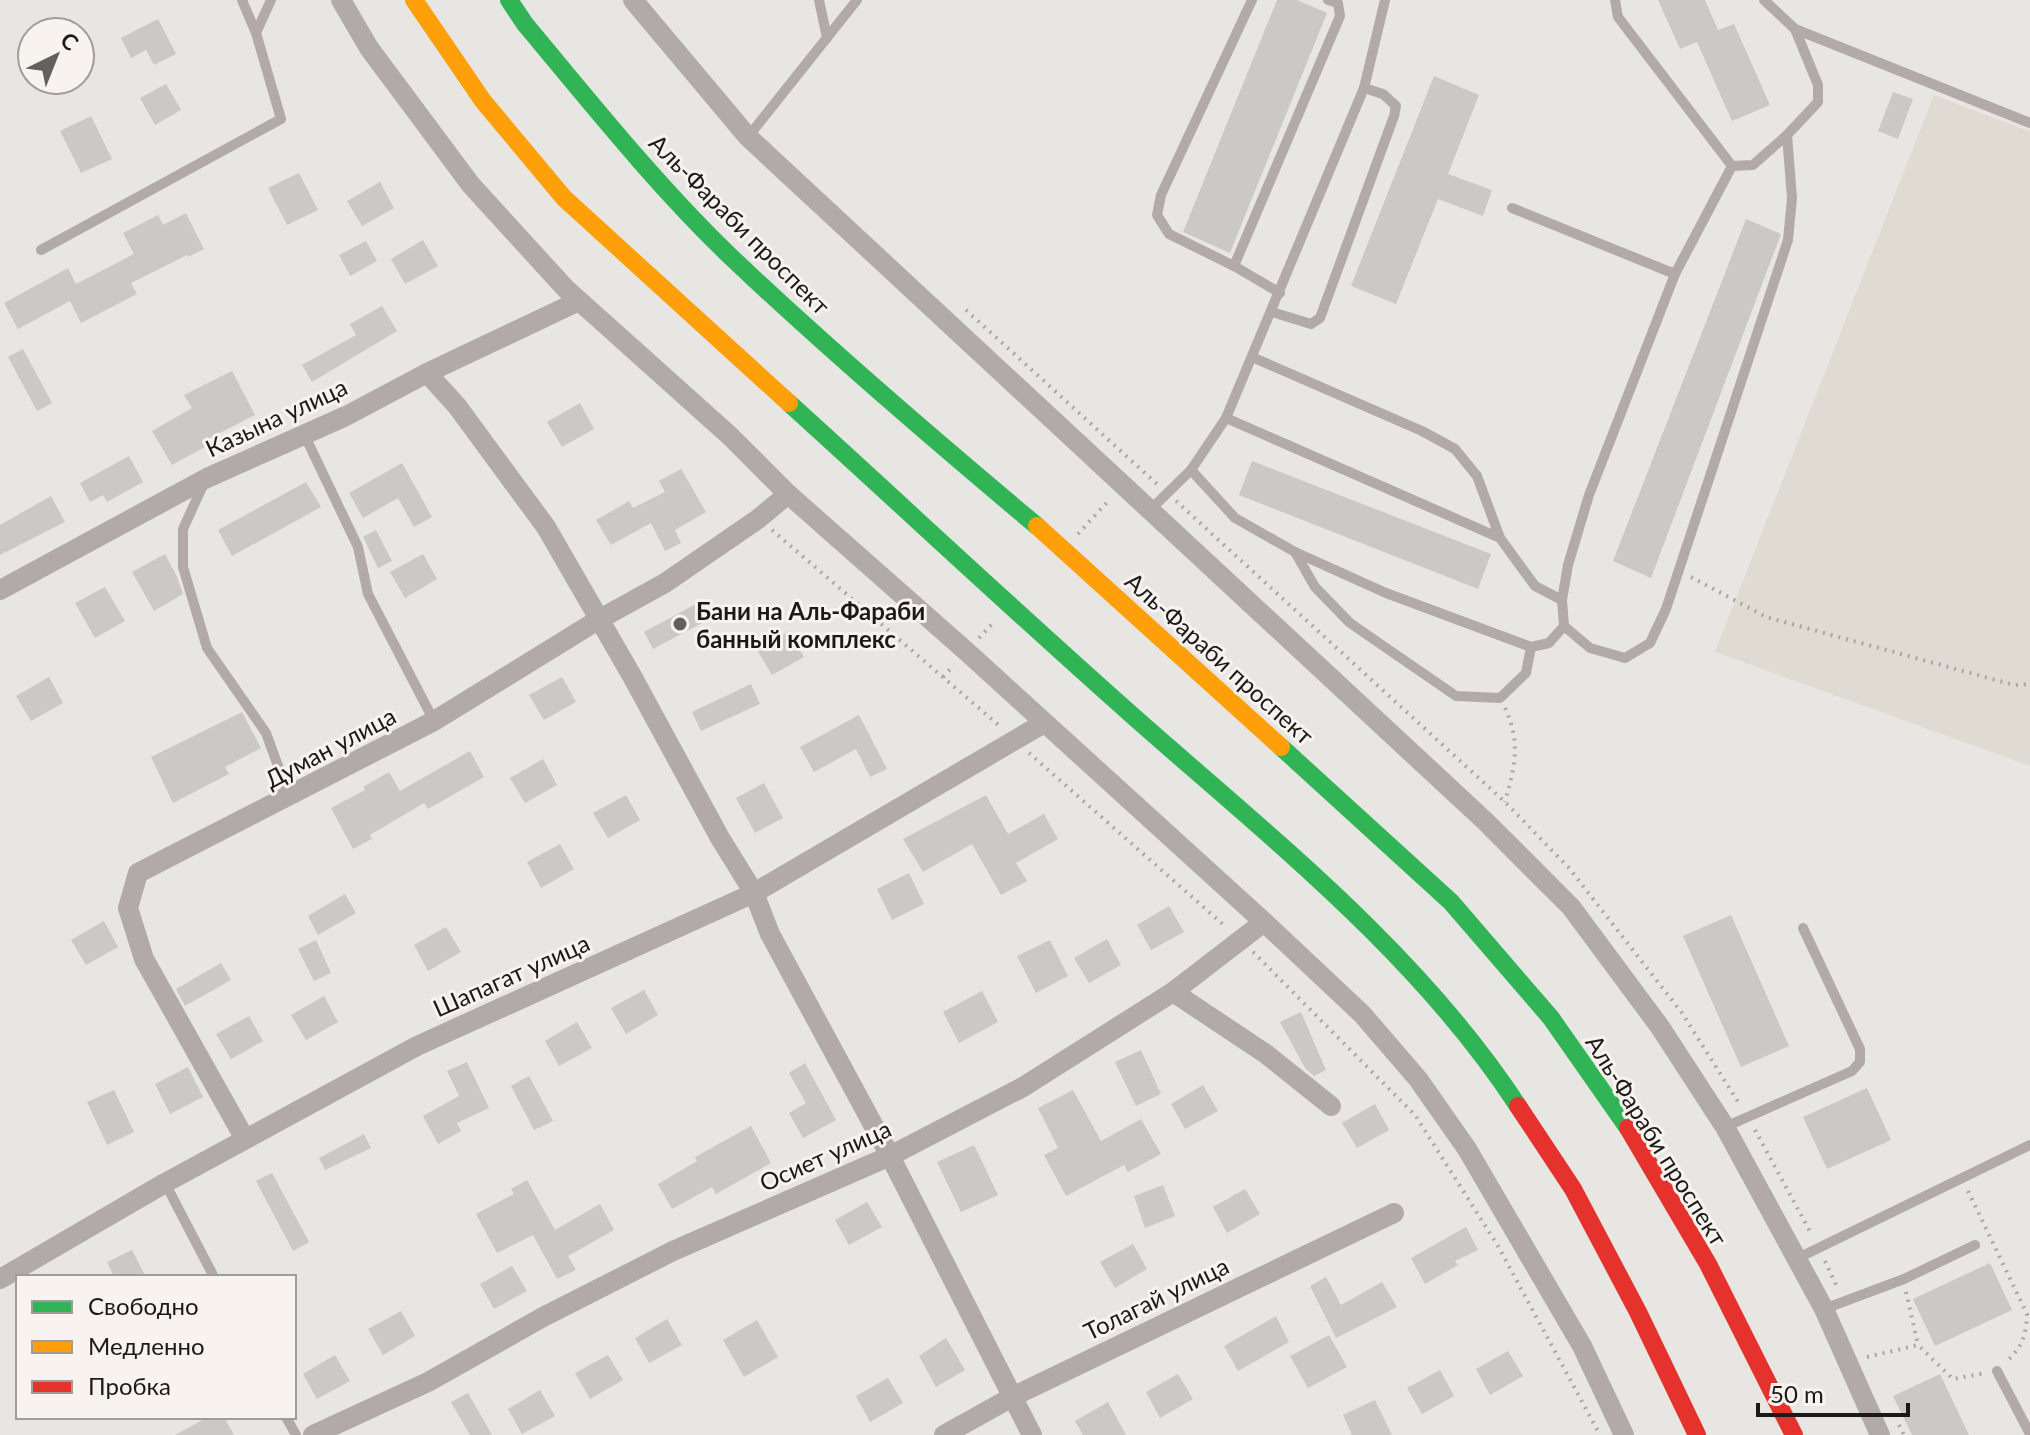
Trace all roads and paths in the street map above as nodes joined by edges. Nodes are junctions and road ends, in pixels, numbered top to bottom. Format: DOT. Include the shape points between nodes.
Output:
graph roads {
  1 [pos="242,0"];
  2 [pos="271,0"];
  3 [pos="341,0"];
  4 [pos="414,0"];
  5 [pos="509,0"];
  6 [pos="633,0"];
  7 [pos="819,0"];
  8 [pos="857,0"];
  9 [pos="1252,0"];
  10 [pos="1328,0"];
  11 [pos="1385,0"];
  12 [pos="1615,0"];
  13 [pos="1764,0"];
  14 [pos="1795,29"];
  15 [pos="256,33"];
  16 [pos="827,38"];
  17 [pos="1364,88"];
  18 [pos="2030,123"];
  19 [pos="1787,135"];
  20 [pos="748,137"];
  21 [pos="1732,166"];
  22 [pos="1512,208"];
  23 [pos="41,250"];
  24 [pos="1234,266"];
  25 [pos="1675,274"];
  26 [pos="1280,293"];
  27 [pos="579,301"];
  28 [pos="1272,312"];
  29 [pos="1252,357"];
  30 [pos="427,373"];
  31 [pos="1226,418"];
  32 [pos="304,434"];
  33 [pos="1138,467"];
  34 [pos="1191,470"];
  35 [pos="207,478"];
  36 [pos="1123,485"];
  37 [pos="788,494"];
  38 [pos="1150,510"];
  39 [pos="1500,538"];
  40 [pos="1064,549"];
  41 [pos="1295,552"];
  42 [pos="1679,570"];
  43 [pos="0,590"];
  44 [pos="1562,600"];
  45 [pos="598,620"];
  46 [pos="1564,626"];
  47 [pos="1531,647"];
  48 [pos="2030,684"];
  49 [pos="1500,698"];
  50 [pos="434,721"];
  51 [pos="1044,723"];
  52 [pos="290,798"];
  53 [pos="1505,802"];
  54 [pos="754,893"];
  55 [pos="1264,922"];
  56 [pos="1803,928"];
  57 [pos="1173,992"];
  58 [pos="1331,1106"];
  59 [pos="1725,1127"];
  60 [pos="245,1139"];
  61 [pos="2030,1145"];
  62 [pos="890,1156"];
  63 [pos="1961,1179"];
  64 [pos="165,1183"];
  65 [pos="1394,1213"];
  66 [pos="1975,1245"];
  67 [pos="1798,1258"];
  68 [pos="213,1275"];
  69 [pos="0,1279"];
  70 [pos="1904,1279"];
  71 [pos="1824,1309"];
  72 [pos="1918,1345"];
  73 [pos="1867,1357"];
  74 [pos="1997,1371"];
  75 [pos="1014,1396"];
  76 [pos="2030,1434"];
  77 [pos="313,1435"];
  78 [pos="944,1435"];
  79 [pos="1032,1435"];
  80 [pos="1624,1435"];
  81 [pos="1697,1435"];
  82 [pos="1794,1435"];
  83 [pos="1880,1435"];
  1 -- 15 [label="lane"];
  2 -- 15 [label="lane"];
  3 -- 27 [label="street" via="369,48 471,185"];
  4 -- 81 [label="street" via="483,101 564,198 1316,877 1403,962 1494,1069 1573,1189"];
  5 -- 40 [label="street, Аль-Фараби проспект" via="649,172 730,256"];
  6 -- 20 [label="street"];
  7 -- 16 [label="lane"];
  8 -- 16 [label="lane"];
  9 -- 24 [label="lane" via="1161,195 1157,215 1169,234"];
  10 -- 24 [label="lane" via="1338,3 1340,16"];
  11 -- 17 [label="lane"];
  12 -- 21 [label="lane" via="1618,17"];
  13 -- 14 [label="lane"];
  14 -- 18 [label="lane"];
  14 -- 19 [label="lane" via="1818,85 1818,102"];
  15 -- 23 [label="lane" via="281,119"];
  16 -- 20 [label="lane"];
  17 -- 26 [label="lane"];
  17 -- 28 [label="lane" via="1383,94 1396,106 1320,318 1311,324"];
  19 -- 21 [label="lane" via="1753,165"];
  19 -- 42 [label="lane" via="1792,198 1788,240"];
  20 -- 36 [label="street"];
  21 -- 25 [label="lane"];
  22 -- 25 [label="lane"];
  24 -- 26 [label="lane"];
  25 -- 44 [label="lane" via="1589,495"];
  26 -- 28 [label="lane"];
  27 -- 30 [label="street, Казына улица"];
  27 -- 37 [label="street"];
  28 -- 29 [label="lane"];
  29 -- 31 [label="lane"];
  29 -- 39 [label="lane" via="1455,449 1477,476"];
  30 -- 32 [label="street, Казына улица"];
  30 -- 45 [label="street" via="546,527"];
  31 -- 34 [label="lane"];
  31 -- 39 [label="lane"];
  32 -- 35 [label="street, Казына улица"];
  32 -- 50 [label="lane" via="358,547 368,594"];
  33 -- 36 [label="path"];
  34 -- 38 [label="lane"];
  34 -- 41 [label="lane" via="1235,518"];
  35 -- 43 [label="street, Казына улица"];
  35 -- 52 [label="lane" via="183,529 183,567 207,648 266,733"];
  36 -- 38 [label="street"];
  36 -- 40 [label="path"];
  37 -- 45 [label="street, Думан улица" via="665,583"];
  37 -- 51 [label="street"];
  38 -- 59 [label="street" via="1571,907 1660,1027"];
  39 -- 44 [label="lane" via="1535,586"];
  40 -- 82 [label="street, Аль-Фараби проспект" via="1451,902 1551,1018 1630,1131 1708,1264"];
  41 -- 47 [label="lane" via="1386,593"];
  41 -- 49 [label="lane" via="1315,587 1350,623 1456,696"];
  42 -- 46 [label="lane" via="1650,643 1625,658 1590,648"];
  42 -- 48 [label="path" via="1766,617 2014,685"];
  44 -- 46 [label="lane"];
  45 -- 50 [label="street, Думан улица"];
  45 -- 54 [label="street"];
  46 -- 47 [label="lane" via="1549,643"];
  47 -- 49 [label="lane" via="1526,673"];
  49 -- 53 [label="path" via="1515,728 1515,768"];
  50 -- 52 [label="street, Думан улица"];
  51 -- 54 [label="street, Шапагат улица"];
  51 -- 55 [label="street"];
  52 -- 60 [label="street, Думан улица" via="138,873 128,908 144,959"];
  54 -- 60 [label="street, Шапагат улица" via="417,1046"];
  54 -- 62 [label="street" via="770,934"];
  55 -- 57 [label="street, Осиет улица"];
  55 -- 80 [label="street" via="1362,1014 1418,1079 1467,1149 1582,1346"];
  56 -- 59 [label="lane" via="1860,1049 1860,1062 1852,1071"];
  57 -- 58 [label="street" via="1266,1054"];
  57 -- 62 [label="street, Осиет улица" via="1023,1087"];
  59 -- 67 [label="street"];
  60 -- 64 [label="street, Шапагат улица"];
  61 -- 63 [label="lane"];
  62 -- 75 [label="street"];
  62 -- 77 [label="street, Осиет улица" via="673,1251 428,1382"];
  63 -- 67 [label="lane"];
  63 -- 74 [label="path" via="2027,1314 2019,1350"];
  64 -- 68 [label="lane"];
  64 -- 69 [label="street, Шапагат улица"];
  65 -- 75 [label="street, Толагай улица"];
  66 -- 70 [label="lane"];
  67 -- 71 [label="street"];
  70 -- 71 [label="lane"];
  70 -- 72 [label="path"];
  71 -- 83 [label="street"];
  72 -- 73 [label="path"];
  72 -- 74 [label="path" via="1953,1379"];
  74 -- 76 [label="lane"];
  75 -- 78 [label="street, Толагай улица"];
  75 -- 79 [label="street"];
}
